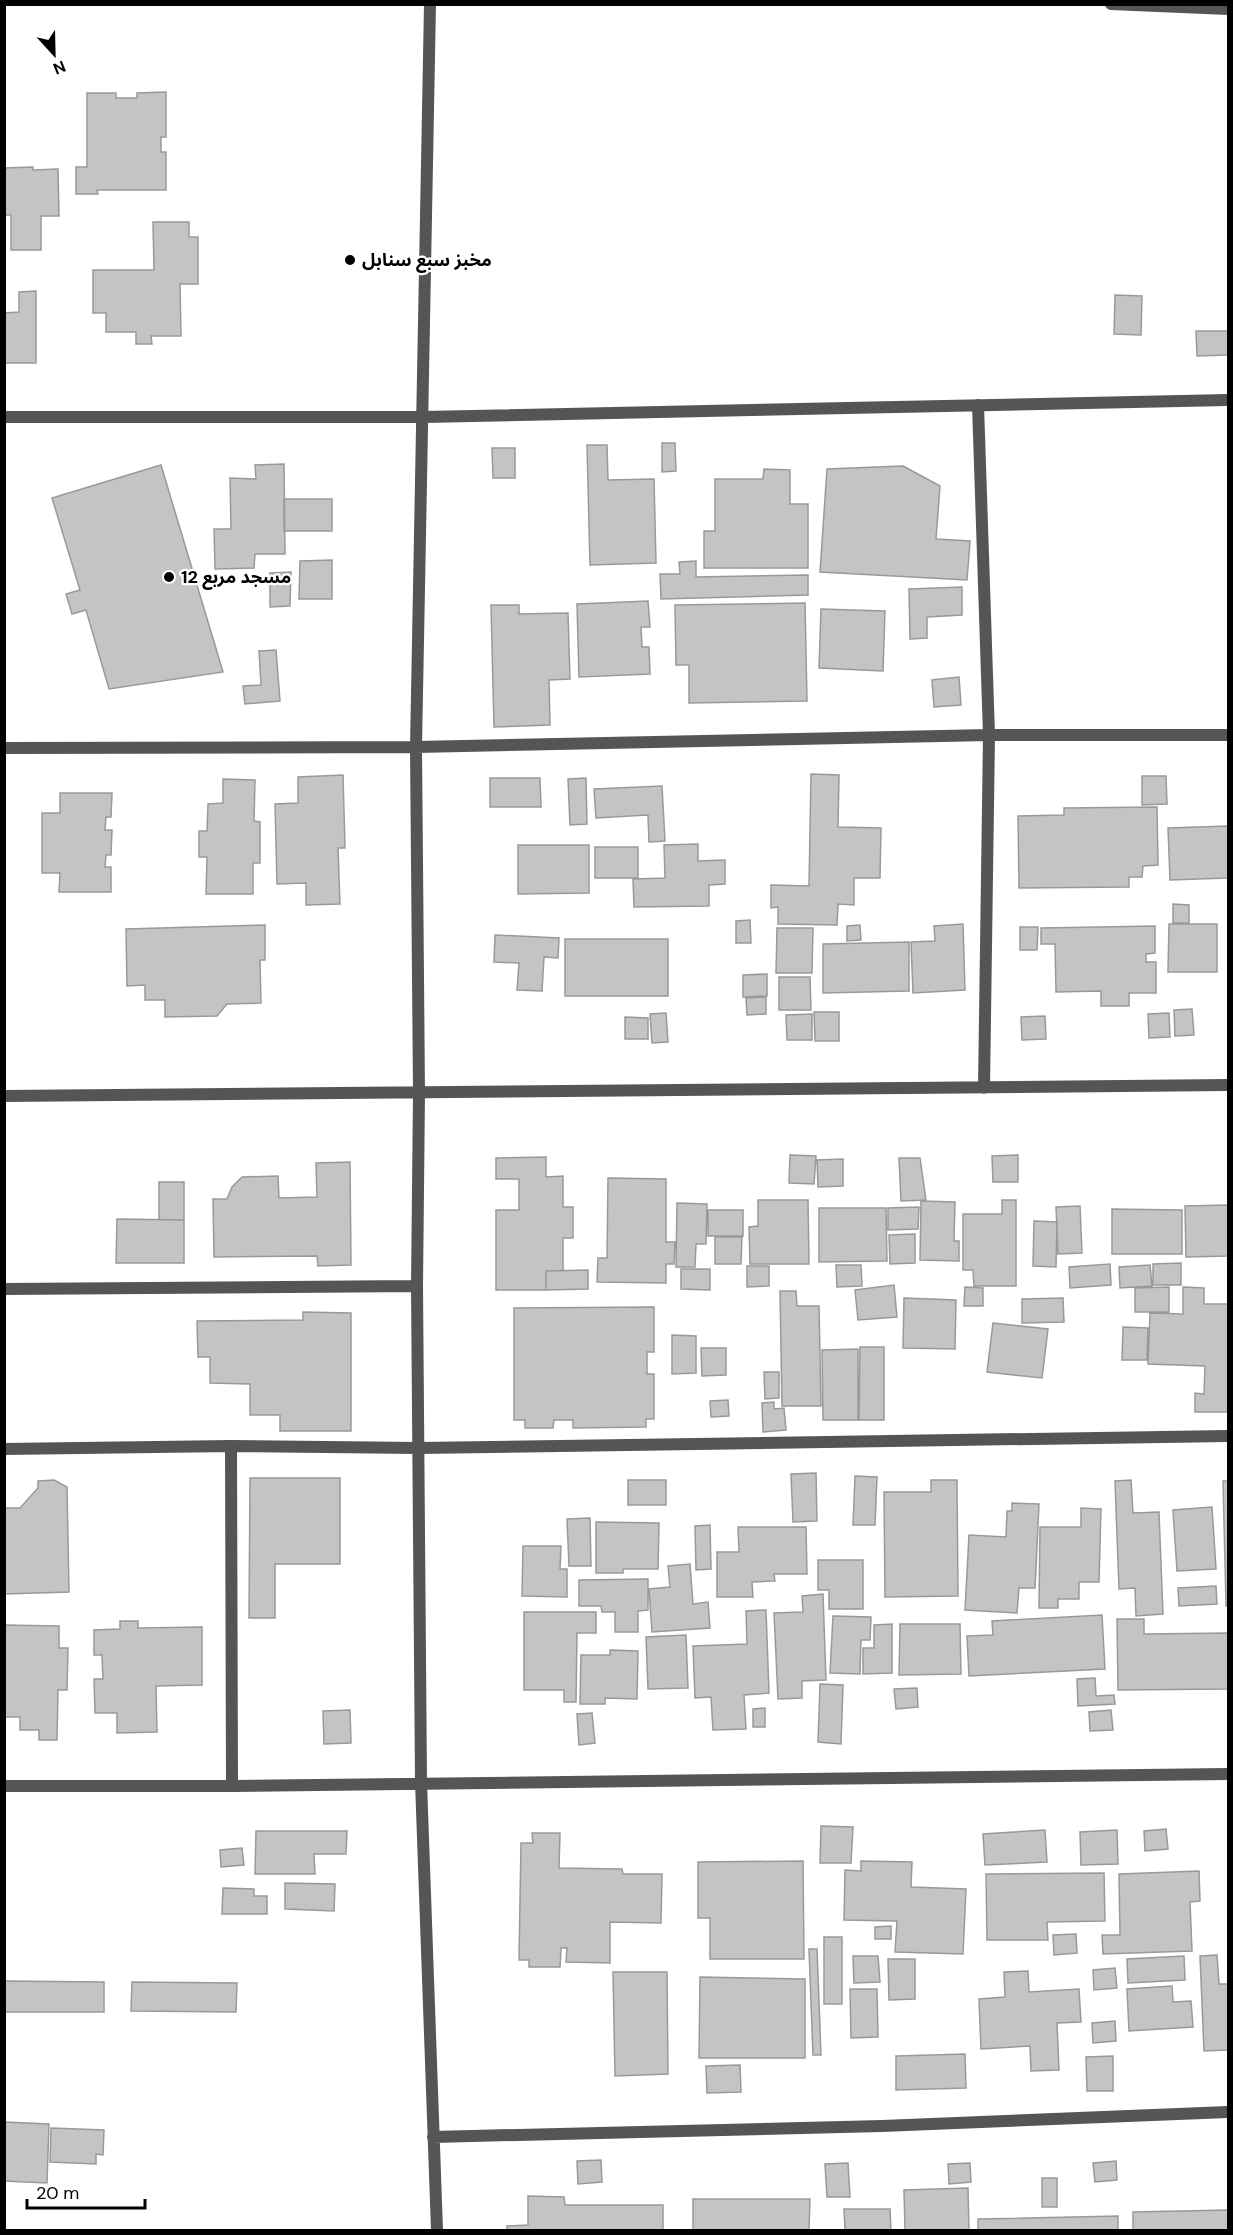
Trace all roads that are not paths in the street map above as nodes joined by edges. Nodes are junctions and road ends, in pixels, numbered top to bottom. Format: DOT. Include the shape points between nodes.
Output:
graph roads {
  1 [pos="430,4"];
  2 [pos="1111,4"];
  3 [pos="1228,9"];
  4 [pos="1228,400"];
  5 [pos="978,405"];
  6 [pos="4,417"];
  7 [pos="423,417"];
  8 [pos="988,735"];
  9 [pos="1228,735"];
  10 [pos="416,747"];
  11 [pos="4,748"];
  12 [pos="1228,1085"];
  13 [pos="984,1088"];
  14 [pos="419,1093"];
  15 [pos="4,1096"];
  16 [pos="417,1286"];
  17 [pos="4,1289"];
  18 [pos="1228,1436"];
  19 [pos="231,1446"];
  20 [pos="419,1448"];
  21 [pos="4,1449"];
  22 [pos="1228,1774"];
  23 [pos="421,1782"];
  24 [pos="4,1786"];
  25 [pos="232,1786"];
  26 [pos="1228,2112"];
  27 [pos="433,2137"];
  28 [pos="437,2230"];
  1 -- 7 [label="street"];
  2 -- 3 [label="street"];
  4 -- 5 [label="street"];
  5 -- 7 [label="street"];
  5 -- 8 [label="street"];
  6 -- 7 [label="street"];
  7 -- 10 [label="street"];
  8 -- 9 [label="street"];
  8 -- 10 [label="street"];
  8 -- 13 [label="street"];
  10 -- 11 [label="street"];
  10 -- 14 [label="street"];
  12 -- 13 [label="street"];
  13 -- 14 [label="street"];
  14 -- 15 [label="street"];
  14 -- 16 [label="street"];
  16 -- 17 [label="street"];
  16 -- 20 [label="street"];
  18 -- 20 [label="street"];
  19 -- 20 [label="street"];
  19 -- 21 [label="street"];
  19 -- 25 [label="street"];
  20 -- 23 [label="street"];
  22 -- 23 [label="street"];
  23 -- 25 [label="street"];
  23 -- 27 [label="street"];
  24 -- 25 [label="street"];
  26 -- 27 [label="street" via="882,2126"];
  27 -- 28 [label="street"];
}
